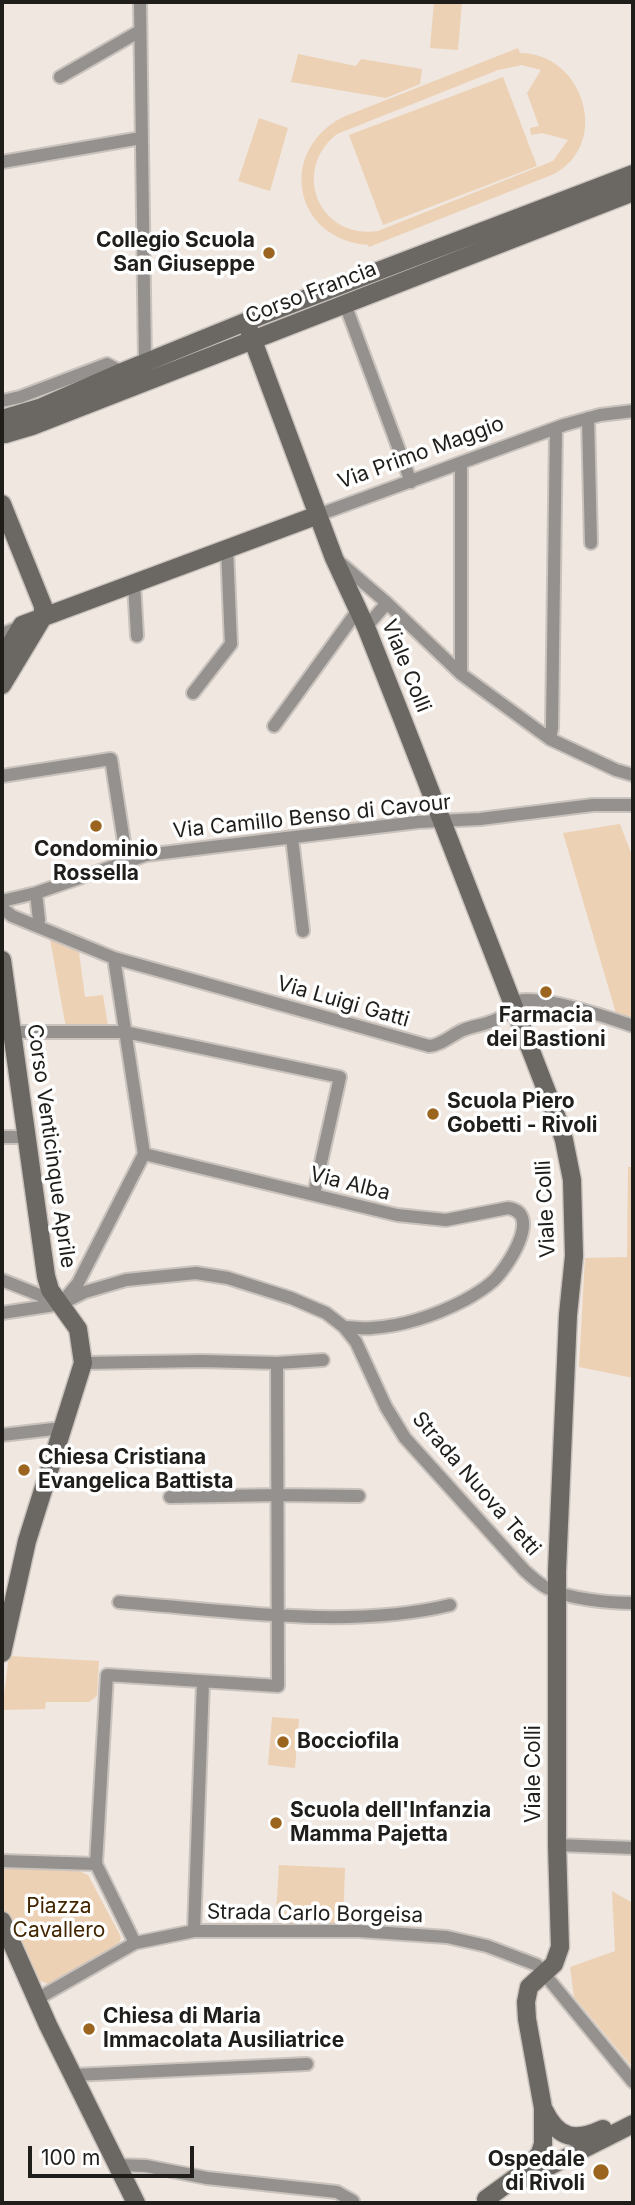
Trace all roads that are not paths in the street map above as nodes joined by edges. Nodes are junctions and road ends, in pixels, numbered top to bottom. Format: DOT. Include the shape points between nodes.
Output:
graph roads {
  1 [pos="140,2"];
  2 [pos="140,31"];
  3 [pos="60,77"];
  4 [pos="141,138"];
  5 [pos="2,162"];
  6 [pos="633,174"];
  7 [pos="633,192"];
  8 [pos="345,304"];
  9 [pos="246,322"];
  10 [pos="252,340"];
  11 [pos="145,363"];
  12 [pos="122,372"];
  13 [pos="2,401"];
  14 [pos="633,411"];
  15 [pos="588,418"];
  16 [pos="556,428"];
  17 [pos="3,429"];
  18 [pos="461,464"];
  19 [pos="411,482"];
  20 [pos="2,504"];
  21 [pos="318,515"];
  22 [pos="591,543"];
  23 [pos="227,548"];
  24 [pos="334,558"];
  25 [pos="134,583"];
  26 [pos="387,603"];
  27 [pos="358,610"];
  28 [pos="43,617"];
  29 [pos="22,625"];
  30 [pos="366,627"];
  31 [pos="2,634"];
  32 [pos="137,636"];
  33 [pos="2,659"];
  34 [pos="461,674"];
  35 [pos="2,685"];
  36 [pos="193,693"];
  37 [pos="274,726"];
  38 [pos="550,739"];
  39 [pos="633,775"];
  40 [pos="2,776"];
  41 [pos="633,805"];
  42 [pos="442,822"];
  43 [pos="292,838"];
  44 [pos="127,861"];
  45 [pos="36,893"];
  46 [pos="2,901"];
  47 [pos="2,908"];
  48 [pos="40,927"];
  49 [pos="303,931"];
  50 [pos="114,958"];
  51 [pos="2,960"];
  52 [pos="512,1004"];
  53 [pos="633,1026"];
  54 [pos="6,1032"];
  55 [pos="125,1032"];
  56 [pos="2,1137"];
  57 [pos="26,1137"];
  58 [pos="144,1154"];
  59 [pos="314,1194"];
  60 [pos="2,1280"];
  61 [pos="61,1304"];
  62 [pos="2,1312"];
  63 [pos="344,1327"];
  64 [pos="323,1360"];
  65 [pos="83,1363"];
  66 [pos="277,1363"];
  67 [pos="62,1428"];
  68 [pos="2,1435"];
  69 [pos="276,1495"];
  70 [pos="359,1496"];
  71 [pos="170,1497"];
  72 [pos="557,1592"];
  73 [pos="119,1602"];
  74 [pos="633,1603"];
  75 [pos="450,1605"];
  76 [pos="279,1614"];
  77 [pos="2,1653"];
  78 [pos="203,1682"];
  79 [pos="557,1845"];
  80 [pos="633,1848"];
  81 [pos="2,1861"];
  82 [pos="96,1864"];
  83 [pos="2,1921"];
  84 [pos="194,1931"];
  85 [pos="135,1943"];
  86 [pos="544,1972"];
  87 [pos="37,1998"];
  88 [pos="307,2064"];
  89 [pos="74,2075"];
  90 [pos="633,2082"];
  91 [pos="543,2108"];
  92 [pos="632,2125"];
  93 [pos="118,2165"];
  94 [pos="482,2201"];
  95 [pos="353,2202"];
  96 [pos="136,2203"];
  1 -- 2 [label="street"];
  2 -- 3 [label="street"];
  2 -- 4 [label="street"];
  4 -- 5 [label="street"];
  4 -- 11 [label="street"];
  6 -- 9 [label="street, Corso Francia"];
  7 -- 8 [label="street, Corso Francia"];
  8 -- 10 [label="street, Corso Francia"];
  8 -- 19 [label="street"];
  9 -- 10 [label="street, Viale Colli"];
  9 -- 11 [label="street, Corso Francia"];
  10 -- 17 [label="street, Corso Francia" via="32,426"];
  10 -- 21 [label="street, Viale Colli"];
  11 -- 12 [label="street, Corso Francia"];
  12 -- 13 [label="street, Corso Francia" via="107,364"];
  12 -- 17 [label="street, Corso Francia"];
  14 -- 15 [label="street, Via Primo Maggio"];
  15 -- 16 [label="street, Via Primo Maggio"];
  15 -- 22 [label="street"];
  16 -- 18 [label="street, Via Primo Maggio"];
  16 -- 38 [label="street"];
  18 -- 19 [label="street, Via Primo Maggio"];
  18 -- 34 [label="street"];
  19 -- 21 [label="street, Via Primo Maggio"];
  20 -- 28 [label="street" via="43,606"];
  21 -- 23 [label="street, Via Primo Maggio"];
  21 -- 24 [label="street, Viale Colli"];
  23 -- 25 [label="street, Via Primo Maggio"];
  23 -- 36 [label="street" via="231,644"];
  24 -- 26 [label="street"];
  24 -- 27 [label="street, Viale Colli"];
  25 -- 28 [label="street, Via Primo Maggio"];
  25 -- 32 [label="street"];
  26 -- 30 [label="street"];
  26 -- 34 [label="street"];
  27 -- 30 [label="street, Viale Colli"];
  27 -- 37 [label="street, Viale Colli"];
  28 -- 29 [label="street, Via Primo Maggio"];
  28 -- 35 [label="street"];
  29 -- 31 [label="street"];
  29 -- 33 [label="street"];
  30 -- 42 [label="street, Viale Colli"];
  34 -- 38 [label="street"];
  38 -- 39 [label="street"];
  40 -- 44 [label="street" via="111,759"];
  41 -- 42 [label="street, Via Camillo Benso di Cavour" via="593,805"];
  42 -- 43 [label="street, Via Camillo Benso di Cavour"];
  42 -- 52 [label="street, Viale Colli"];
  43 -- 44 [label="street, Via Camillo Benso di Cavour"];
  43 -- 49 [label="street"];
  44 -- 45 [label="street, Via Camillo Benso di Cavour"];
  45 -- 46 [label="street, Via Camillo Benso di Cavour"];
  45 -- 48 [label="street"];
  47 -- 48 [label="street, Via Luigi Gatti"];
  48 -- 50 [label="street, Via Luigi Gatti"];
  50 -- 52 [label="street, Via Luigi Gatti" via="429,1046 504,1016"];
  50 -- 55 [label="street"];
  51 -- 54 [label="street, Corso Venticinque Aprile"];
  52 -- 53 [label="street" via="534,1001 596,1012"];
  52 -- 72 [label="street, Viale Colli" via="564,1140 572,1181 574,1256"];
  54 -- 55 [label="street"];
  54 -- 57 [label="street, Corso Venticinque Aprile"];
  55 -- 58 [label="street"];
  55 -- 59 [label="street" via="340,1077"];
  56 -- 57 [label="street"];
  57 -- 61 [label="street, Corso Venticinque Aprile" via="46,1276"];
  58 -- 59 [label="street, Via Alba"];
  58 -- 61 [label="street" via="78,1283"];
  59 -- 63 [label="street, Via Alba" via="397,1215 446,1220 508,1208 524,1219 520,1239 503,1270 466,1299 409,1324"];
  60 -- 61 [label="street"];
  61 -- 62 [label="street, Strada Nuova Tetti"];
  61 -- 63 [label="street, Strada Nuova Tetti" via="125,1280 196,1273 291,1298 326,1313"];
  61 -- 65 [label="street, Corso Venticinque Aprile" via="78,1329"];
  63 -- 72 [label="street, Strada Nuova Tetti" via="405,1438 526,1571"];
  64 -- 66 [label="street"];
  65 -- 66 [label="street"];
  65 -- 67 [label="street, Corso Venticinque Aprile"];
  66 -- 69 [label="street"];
  67 -- 68 [label="street"];
  67 -- 77 [label="street, Corso Venticinque Aprile" via="27,1541"];
  69 -- 70 [label="street"];
  69 -- 71 [label="street"];
  69 -- 76 [label="street"];
  72 -- 74 [label="street, Strada Nuova Tetti"];
  72 -- 79 [label="street, Viale Colli"];
  73 -- 76 [label="street"];
  75 -- 76 [label="street" via="355,1617"];
  76 -- 78 [label="street" via="278,1686"];
  78 -- 82 [label="street" via="107,1675"];
  78 -- 84 [label="street"];
  79 -- 80 [label="street, Viale Colli"];
  79 -- 86 [label="street, Viale Colli" via="560,1948 554,1964"];
  81 -- 82 [label="street"];
  82 -- 85 [label="street"];
  83 -- 87 [label="street"];
  84 -- 85 [label="street, Strada Carlo Borgeisa"];
  84 -- 86 [label="street, Strada Carlo Borgeisa" via="359,1931 447,1937 521,1957"];
  85 -- 87 [label="street, Strada Carlo Borgeisa"];
  86 -- 90 [label="street, Strada Carlo Borgeisa"];
  86 -- 91 [label="street, Viale Colli" via="530,1987 526,2008"];
  87 -- 89 [label="street"];
  88 -- 89 [label="street"];
  89 -- 93 [label="street"];
  91 -- 92 [label="street" via="554,2127 570,2136"];
  91 -- 94 [label="street, Viale Colli" via="543,2144 536,2161"];
  92 -- 94 [label="street"];
  93 -- 95 [label="street" via="337,2192"];
  93 -- 96 [label="street"];
}
